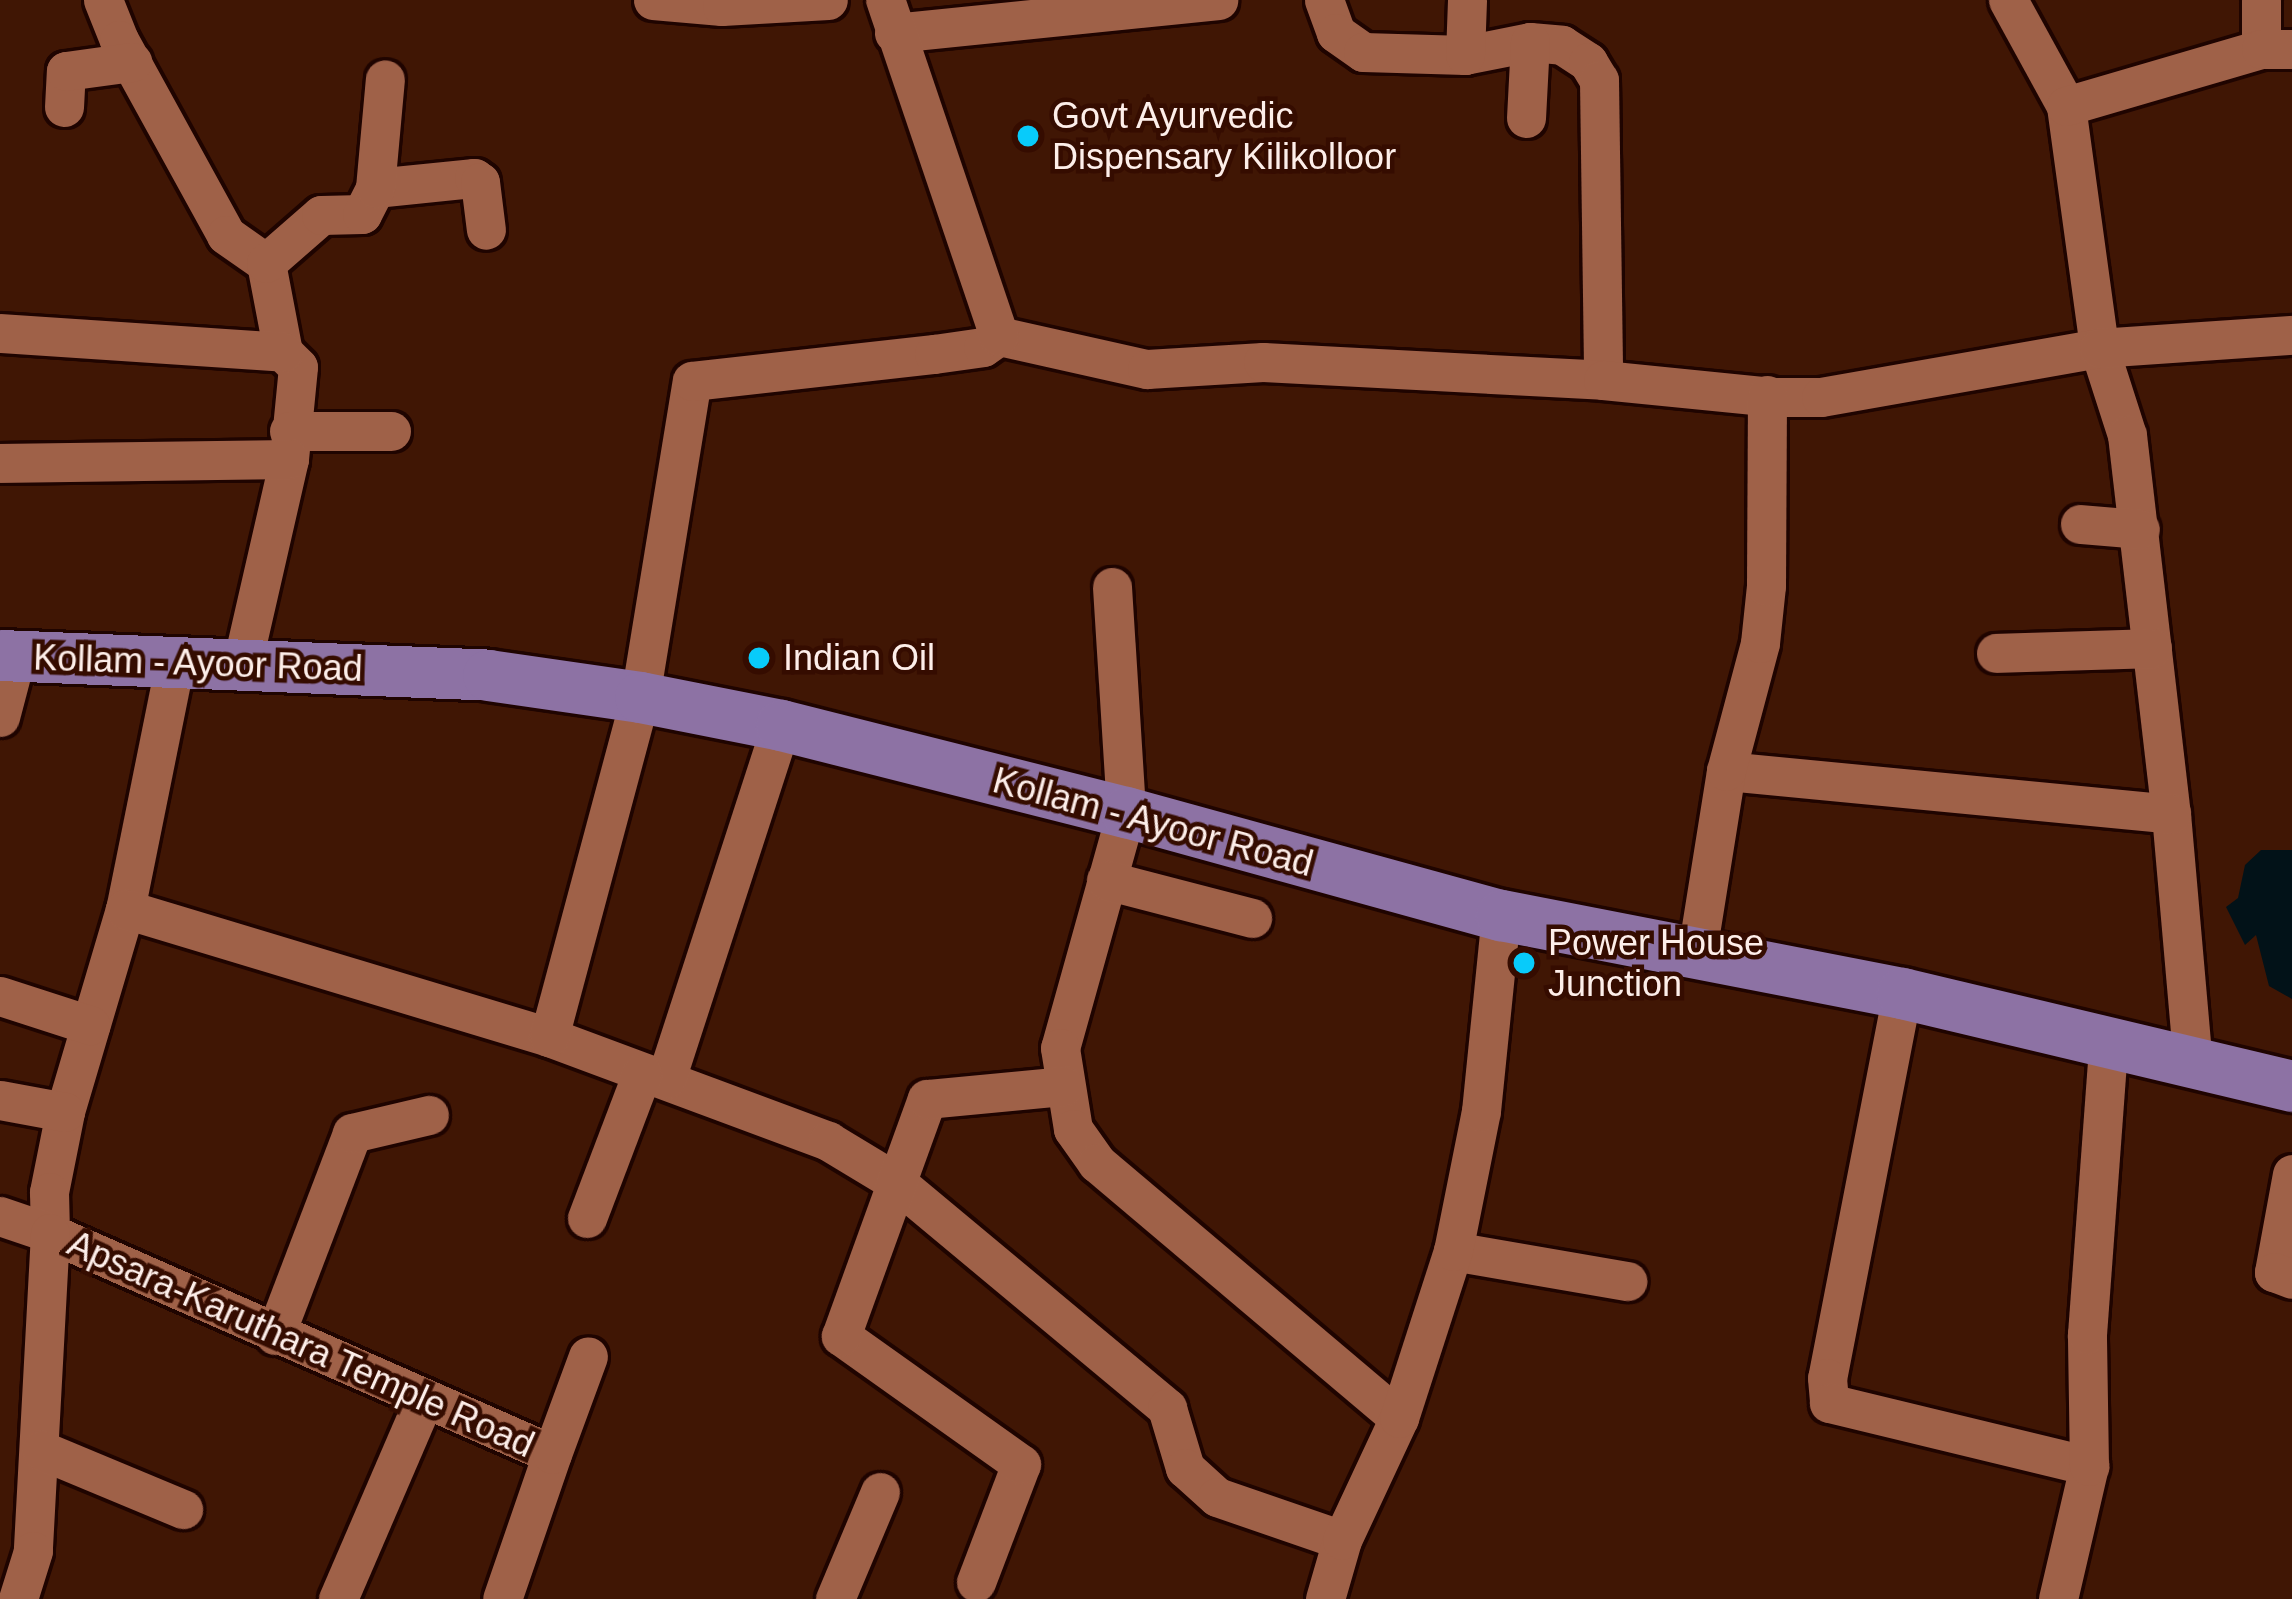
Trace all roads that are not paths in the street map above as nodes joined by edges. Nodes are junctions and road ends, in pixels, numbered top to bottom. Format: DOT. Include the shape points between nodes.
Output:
graph roads {
  1 [pos="103,0"];
  2 [pos="653,0"];
  3 [pos="828,0"];
  4 [pos="1219,0"];
  5 [pos="1324,0"];
  6 [pos="1467,0"];
  7 [pos="2008,0"];
  8 [pos="2260,0"];
  9 [pos="890,16"];
  10 [pos="1530,41"];
  11 [pos="2277,49"];
  12 [pos="1465,55"];
  13 [pos="132,62"];
  14 [pos="385,79"];
  15 [pos="2066,106"];
  16 [pos="64,107"];
  17 [pos="1526,118"];
  18 [pos="375,188"];
  19 [pos="486,230"];
  20 [pos="266,263"];
  21 [pos="0,334"];
  22 [pos="2292,334"];
  23 [pos="999,336"];
  24 [pos="2099,348"];
  25 [pos="283,352"];
  26 [pos="1603,380"];
  27 [pos="1767,395"];
  28 [pos="391,431"];
  29 [pos="289,445"];
  30 [pos="0,463"];
  31 [pos="2080,524"];
  32 [pos="2140,529"];
  33 [pos="1112,587"];
  34 [pos="2152,649"];
  35 [pos="1996,653"];
  36 [pos="8,656"];
  37 [pos="175,662"];
  38 [pos="242,664"];
  39 [pos="640,697"];
  40 [pos="0,717"];
  41 [pos="781,725"];
  42 [pos="1726,771"];
  43 [pos="1126,812"];
  44 [pos="2171,814"];
  45 [pos="1106,880"];
  46 [pos="125,909"];
  47 [pos="1501,915"];
  48 [pos="1252,918"];
  49 [pos="1697,952"];
  50 [pos="1902,993"];
  51 [pos="0,996"];
  52 [pos="90,1025"];
  53 [pos="549,1037"];
  54 [pos="2108,1045"];
  55 [pos="2194,1065"];
  56 [pos="654,1076"];
  57 [pos="2292,1085"];
  58 [pos="1064,1086"];
  59 [pos="0,1100"];
  60 [pos="65,1112"];
  61 [pos="429,1115"];
  62 [pos="2292,1174"];
  63 [pos="896,1182"];
  64 [pos="0,1216"];
  65 [pos="587,1218"];
  66 [pos="50,1234"];
  67 [pos="1453,1250"];
  68 [pos="2292,1280"];
  69 [pos="1627,1281"];
  70 [pos="275,1335"];
  71 [pos="588,1355"];
  72 [pos="424,1399"];
  73 [pos="1399,1418"];
  74 [pos="41,1450"];
  75 [pos="552,1454"];
  76 [pos="2090,1466"];
  77 [pos="880,1492"];
  78 [pos="183,1509"];
  79 [pos="1342,1540"];
  80 [pos="976,1582"];
  81 [pos="18,1599"];
  82 [pos="338,1599"];
  83 [pos="502,1599"];
  84 [pos="835,1599"];
  85 [pos="1325,1599"];
  86 [pos="2058,1599"];
  1 -- 13 [label="street"];
  2 -- 3 [label="street"];
  4 -- 9 [label="street"];
  5 -- 12 [label="street" via="1336,33 1363,52"];
  6 -- 12 [label="street"];
  7 -- 15 [label="street"];
  8 -- 11 [label="street"];
  9 -- 23 [label="street"];
  10 -- 12 [label="street"];
  10 -- 17 [label="street"];
  10 -- 26 [label="street" via="1562,45 1599,80"];
  11 -- 15 [label="street"];
  13 -- 16 [label="street" via="66,71"];
  13 -- 20 [label="street" via="226,235"];
  14 -- 18 [label="street"];
  15 -- 24 [label="street"];
  18 -- 19 [label="street" via="474,178"];
  18 -- 20 [label="street" via="362,214 321,215"];
  20 -- 25 [label="street"];
  21 -- 25 [label="street"];
  22 -- 24 [label="street"];
  23 -- 26 [label="street" via="1148,369 1263,362"];
  23 -- 39 [label="street" via="982,347 692,381"];
  24 -- 27 [label="street" via="1821,397"];
  24 -- 32 [label="street" via="2126,435"];
  25 -- 29 [label="street" via="298,367"];
  26 -- 27 [label="street"];
  27 -- 42 [label="street" via="1764,605 1748,703"];
  28 -- 29 [label="street"];
  29 -- 30 [label="street"];
  29 -- 38 [label="street"];
  31 -- 32 [label="street"];
  32 -- 34 [label="street"];
  33 -- 43 [label="street"];
  34 -- 35 [label="street"];
  34 -- 44 [label="street"];
  36 -- 37 [label="main road, Kollam - Ayoor Road"];
  36 -- 40 [label="street"];
  37 -- 38 [label="main road, Kollam - Ayoor Road"];
  37 -- 46 [label="street, Apsara-Karuthara Temple Road"];
  38 -- 39 [label="main road, Kollam - Ayoor Road" via="488,674"];
  39 -- 41 [label="main road, Kollam - Ayoor Road"];
  39 -- 53 [label="street"];
  41 -- 43 [label="main road, Kollam - Ayoor Road"];
  41 -- 56 [label="street"];
  42 -- 44 [label="street"];
  42 -- 49 [label="street"];
  43 -- 45 [label="street"];
  43 -- 47 [label="main road, Kollam - Ayoor Road"];
  44 -- 55 [label="street"];
  45 -- 48 [label="street"];
  45 -- 58 [label="street" via="1060,1048"];
  46 -- 52 [label="street, Apsara-Karuthara Temple Road"];
  46 -- 53 [label="street"];
  47 -- 49 [label="main road, Kollam - Ayoor Road"];
  47 -- 67 [label="street" via="1481,1111"];
  49 -- 50 [label="main road, Kollam - Ayoor Road"];
  50 -- 54 [label="main road, Kollam - Ayoor Road"];
  50 -- 76 [label="street" via="1827,1378 1829,1403"];
  51 -- 52 [label="street"];
  52 -- 60 [label="street, Apsara-Karuthara Temple Road"];
  53 -- 56 [label="street"];
  54 -- 55 [label="main road, Kollam - Ayoor Road"];
  54 -- 76 [label="street" via="2087,1334"];
  55 -- 57 [label="main road, Kollam - Ayoor Road"];
  56 -- 63 [label="street" via="828,1141"];
  56 -- 65 [label="street"];
  58 -- 63 [label="street" via="927,1099"];
  58 -- 73 [label="street" via="1073,1129 1097,1163"];
  59 -- 60 [label="street"];
  60 -- 66 [label="street, Apsara-Karuthara Temple Road" via="49,1192"];
  61 -- 70 [label="street" via="352,1133"];
  62 -- 68 [label="street" via="2274,1271"];
  63 -- 79 [label="street" via="1167,1408 1185,1468 1217,1497"];
  63 -- 80 [label="street" via="841,1336 1022,1464"];
  64 -- 66 [label="street"];
  66 -- 70 [label="street, Apsara-Karuthara Temple Road"];
  66 -- 74 [label="street"];
  67 -- 69 [label="street"];
  67 -- 73 [label="street"];
  70 -- 72 [label="street, Apsara-Karuthara Temple Road"];
  71 -- 75 [label="street"];
  72 -- 75 [label="street, Apsara-Karuthara Temple Road"];
  72 -- 82 [label="street"];
  73 -- 79 [label="street"];
  74 -- 78 [label="street"];
  74 -- 81 [label="street" via="33,1551"];
  75 -- 83 [label="street, Apsara-Karuthara Temple Road"];
  76 -- 86 [label="street"];
  77 -- 84 [label="street"];
  79 -- 85 [label="street"];
}
